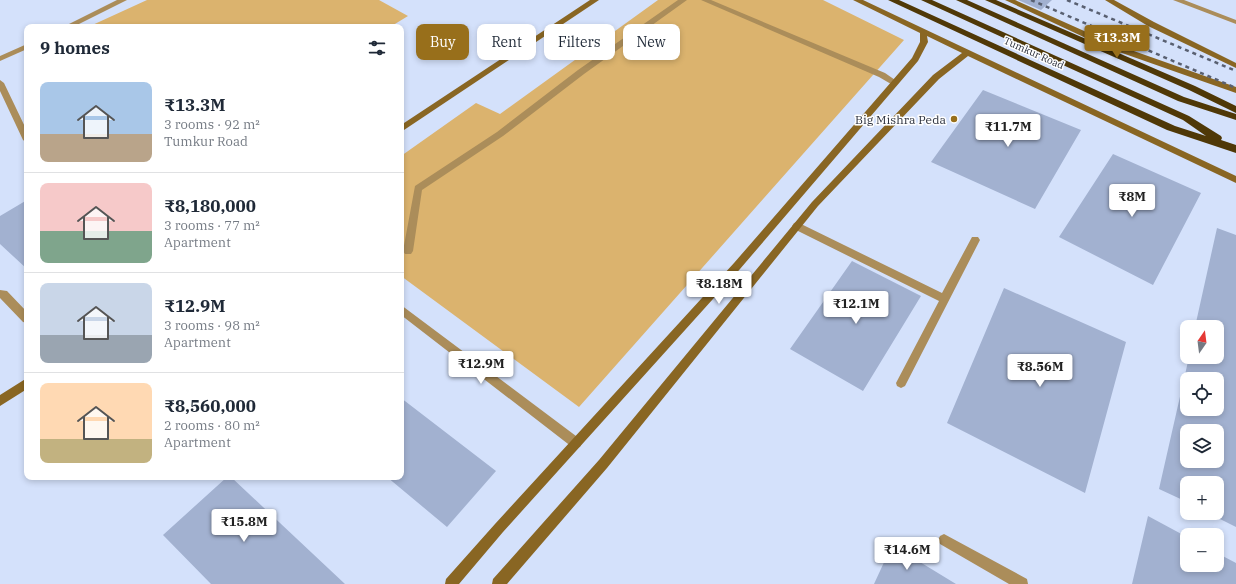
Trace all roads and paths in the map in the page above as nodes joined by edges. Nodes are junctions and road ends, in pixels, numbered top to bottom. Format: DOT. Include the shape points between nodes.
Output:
graph roads {
  1 [pos="123,0"];
  2 [pos="595,0"];
  3 [pos="683,0"];
  4 [pos="705,0"];
  5 [pos="857,0"];
  6 [pos="892,0"];
  7 [pos="925,0"];
  8 [pos="960,0"];
  9 [pos="989,0"];
  10 [pos="1009,0"];
  11 [pos="1109,0"];
  12 [pos="1177,0"];
  13 [pos="1236,22"];
  14 [pos="73,24"];
  15 [pos="923,32"];
  16 [pos="24,47"];
  17 [pos="966,53"];
  18 [pos="0,59"];
  19 [pos="1236,66"];
  20 [pos="894,82"];
  21 [pos="0,83"];
  22 [pos="1236,90"];
  23 [pos="1236,110"];
  24 [pos="1236,117"];
  25 [pos="404,127"];
  26 [pos="24,134"];
  27 [pos="1234,148"];
  28 [pos="1236,180"];
  29 [pos="797,226"];
  30 [pos="975,240"];
  31 [pos="408,251"];
  32 [pos="0,294"];
  33 [pos="945,299"];
  34 [pos="404,311"];
  35 [pos="24,316"];
  36 [pos="901,383"];
  37 [pos="24,385"];
  38 [pos="0,401"];
  39 [pos="576,443"];
  40 [pos="944,540"];
  41 [pos="451,584"];
  42 [pos="498,584"];
  43 [pos="1022,584"];
  1 -- 14 [label="street"];
  2 -- 25 [label="street"];
  3 -- 31 [label="street" via="581,72 500,134 418,188"];
  4 -- 20 [label="street"];
  5 -- 15 [label="street"];
  6 -- 27 [label="highway, Tumkur Road" via="1171,128"];
  7 -- 27 [label="highway" via="1186,118"];
  8 -- 24 [label="highway" via="1181,99"];
  9 -- 23 [label="highway" via="1192,88"];
  10 -- 22 [label="street" via="1108,45"];
  11 -- 19 [label="street"];
  12 -- 13 [label="street"];
  15 -- 17 [label="street"];
  15 -- 20 [label="street" via="924,42 918,54"];
  16 -- 18 [label="street"];
  17 -- 28 [label="street"];
  17 -- 29 [label="street" via="936,77"];
  20 -- 39 [label="street" via="738,266"];
  21 -- 26 [label="street"];
  29 -- 33 [label="street"];
  29 -- 42 [label="street" via="603,464"];
  30 -- 33 [label="street"];
  32 -- 35 [label="street" via="3,294"];
  33 -- 36 [label="street"];
  34 -- 39 [label="street"];
  37 -- 38 [label="street"];
  39 -- 41 [label="street"];
  40 -- 43 [label="street"];
}
